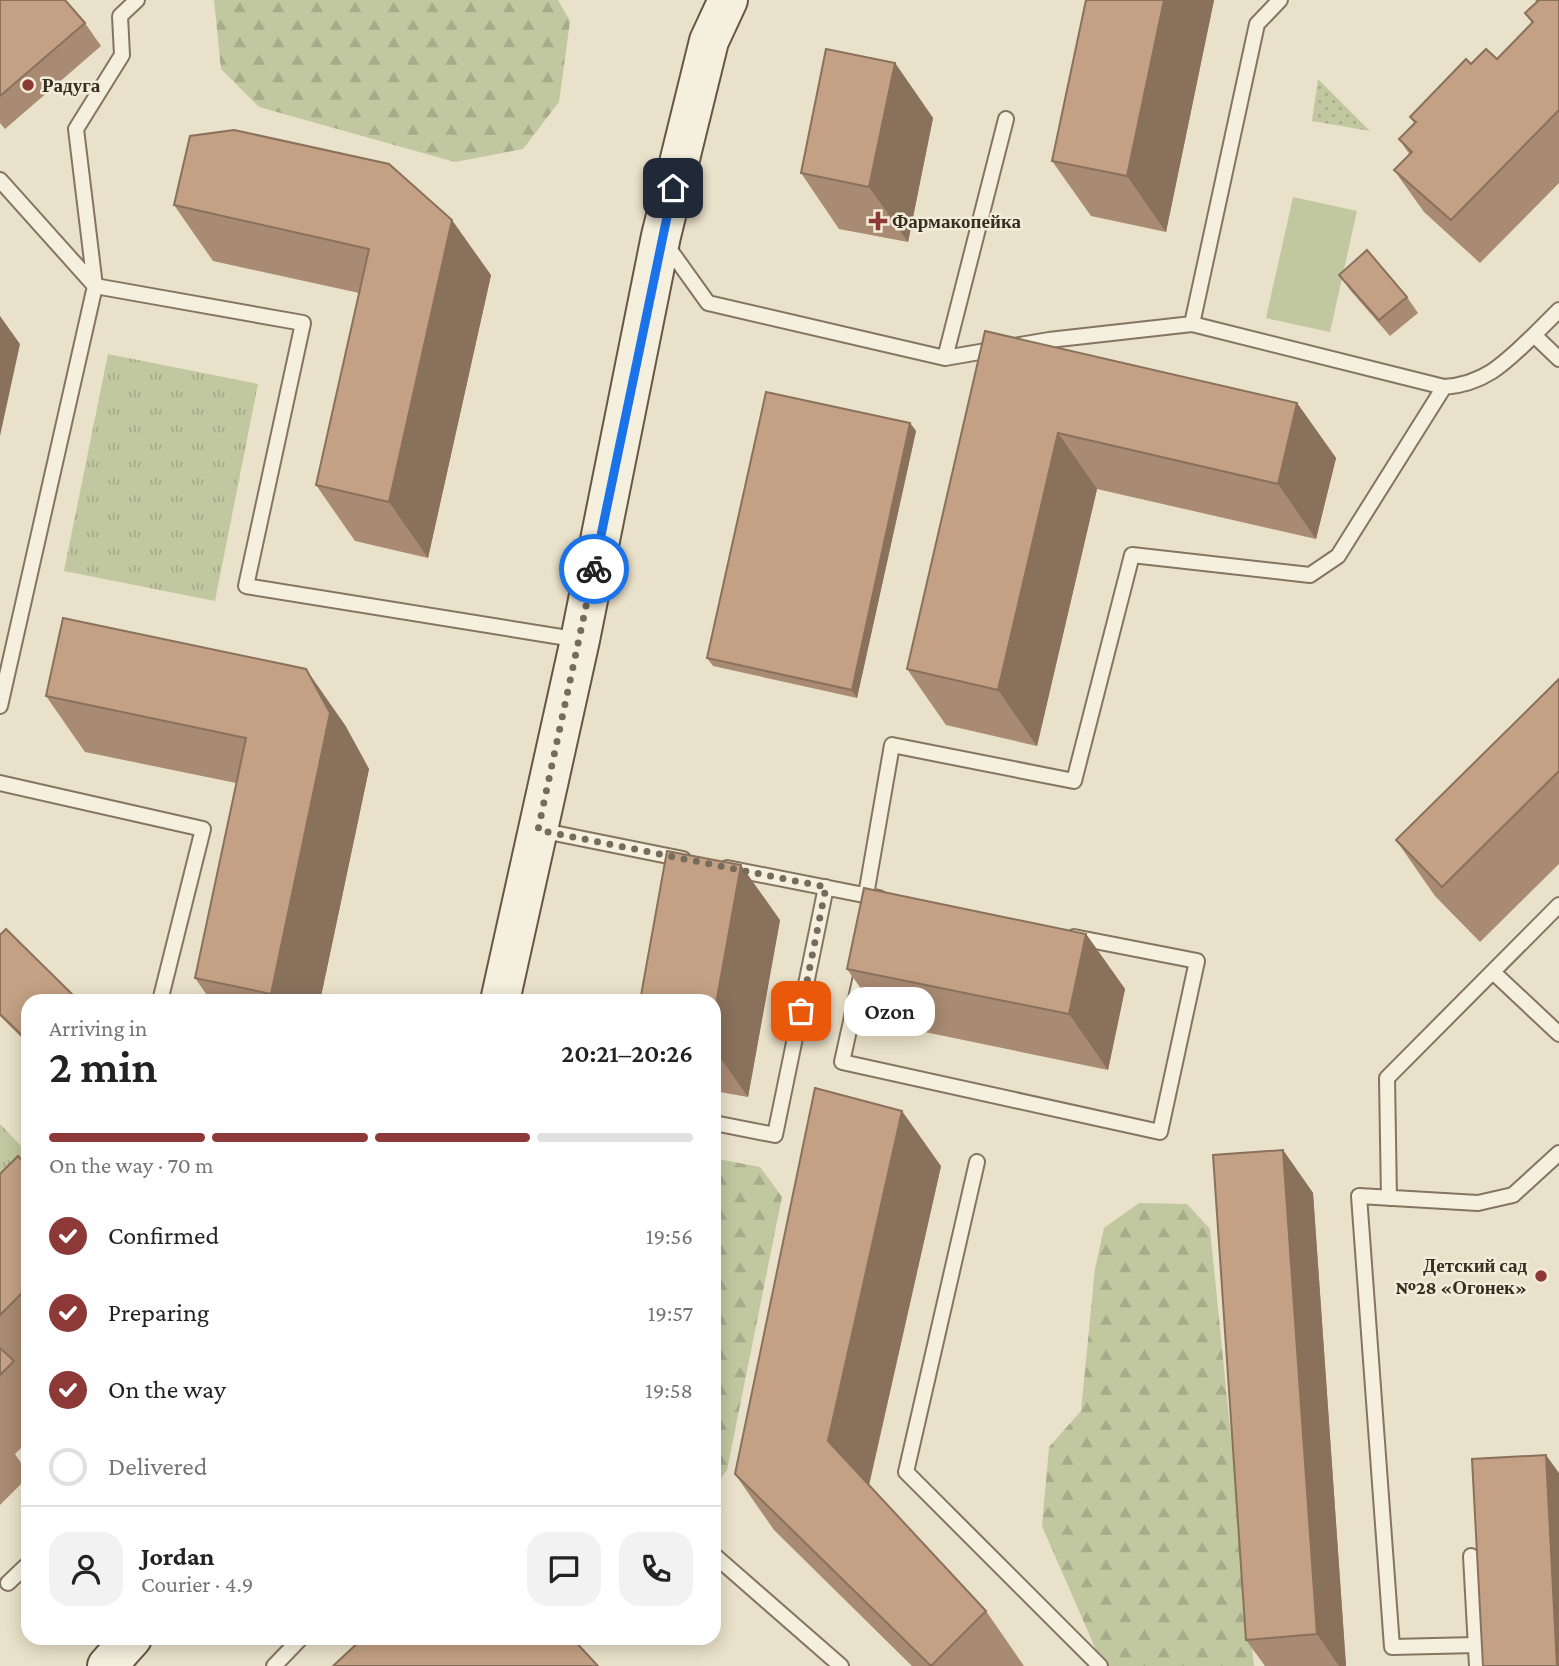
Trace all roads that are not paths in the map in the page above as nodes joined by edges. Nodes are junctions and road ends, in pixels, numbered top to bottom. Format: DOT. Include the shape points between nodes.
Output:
graph roads {
  1 [pos="137,0"];
  2 [pos="728,0"];
  3 [pos="1280,0"];
  4 [pos="1006,119"];
  5 [pos="0,180"];
  6 [pos="661,236"];
  7 [pos="95,286"];
  8 [pos="1559,310"];
  9 [pos="1192,324"];
  10 [pos="1534,335"];
  11 [pos="945,358"];
  12 [pos="1559,359"];
  13 [pos="1444,387"];
  14 [pos="580,640"];
  15 [pos="0,706"];
  16 [pos="0,783"];
  17 [pos="538,830"];
  18 [pos="692,860"];
  19 [pos="719,866"];
  20 [pos="826,887"];
  21 [pos="1559,905"];
  22 [pos="1064,934"];
  23 [pos="867,948"];
  24 [pos="1493,972"];
  25 [pos="162,994"];
  26 [pos="502,994"];
  27 [pos="1559,1034"];
  28 [pos="721,1124"];
  29 [pos="1559,1153"];
  30 [pos="977,1162"];
  31 [pos="1390,1198"];
  32 [pos="1471,1556"];
  33 [pos="721,1561"];
  34 [pos="21,1571"];
  35 [pos="8,1583"];
  36 [pos="1476,1644"];
  37 [pos="126,1645"];
  38 [pos="294,1645"];
  39 [pos="107,1666"];
  40 [pos="274,1666"];
  41 [pos="841,1666"];
  42 [pos="1100,1666"];
  43 [pos="1477,1666"];
  1 -- 7 [label="lane" via="120,16 122,55 76,129"];
  2 -- 6 [label="street" via="709,41"];
  3 -- 9 [label="lane" via="1257,24"];
  4 -- 11 [label="lane"];
  5 -- 7 [label="lane"];
  6 -- 11 [label="lane" via="708,303"];
  6 -- 14 [label="street"];
  7 -- 14 [label="lane" via="303,323 246,586"];
  7 -- 15 [label="lane"];
  8 -- 10 [label="lane"];
  9 -- 11 [label="lane" via="1049,340"];
  9 -- 13 [label="lane"];
  10 -- 12 [label="lane"];
  10 -- 13 [label="lane" via="1502,366 1468,385"];
  13 -- 20 [label="lane" via="1338,555 1310,575 1132,555 1074,781 892,745 877,901"];
  14 -- 17 [label="street"];
  16 -- 25 [label="lane" via="203,829"];
  17 -- 18 [label="lane"];
  17 -- 26 [label="street"];
  19 -- 20 [label="lane"];
  20 -- 28 [label="lane" via="775,1135"];
  21 -- 24 [label="lane"];
  22 -- 23 [label="lane" via="1197,961 1160,1132 842,1062"];
  24 -- 27 [label="lane"];
  24 -- 31 [label="lane" via="1387,1078"];
  29 -- 31 [label="lane" via="1513,1195 1478,1203"];
  30 -- 42 [label="lane" via="906,1472"];
  31 -- 36 [label="lane" via="1359,1196 1392,1647"];
  32 -- 36 [label="lane"];
  33 -- 41 [label="lane"];
  34 -- 35 [label="lane"];
  36 -- 43 [label="lane"];
  37 -- 39 [label="street"];
  38 -- 40 [label="lane"];
}
